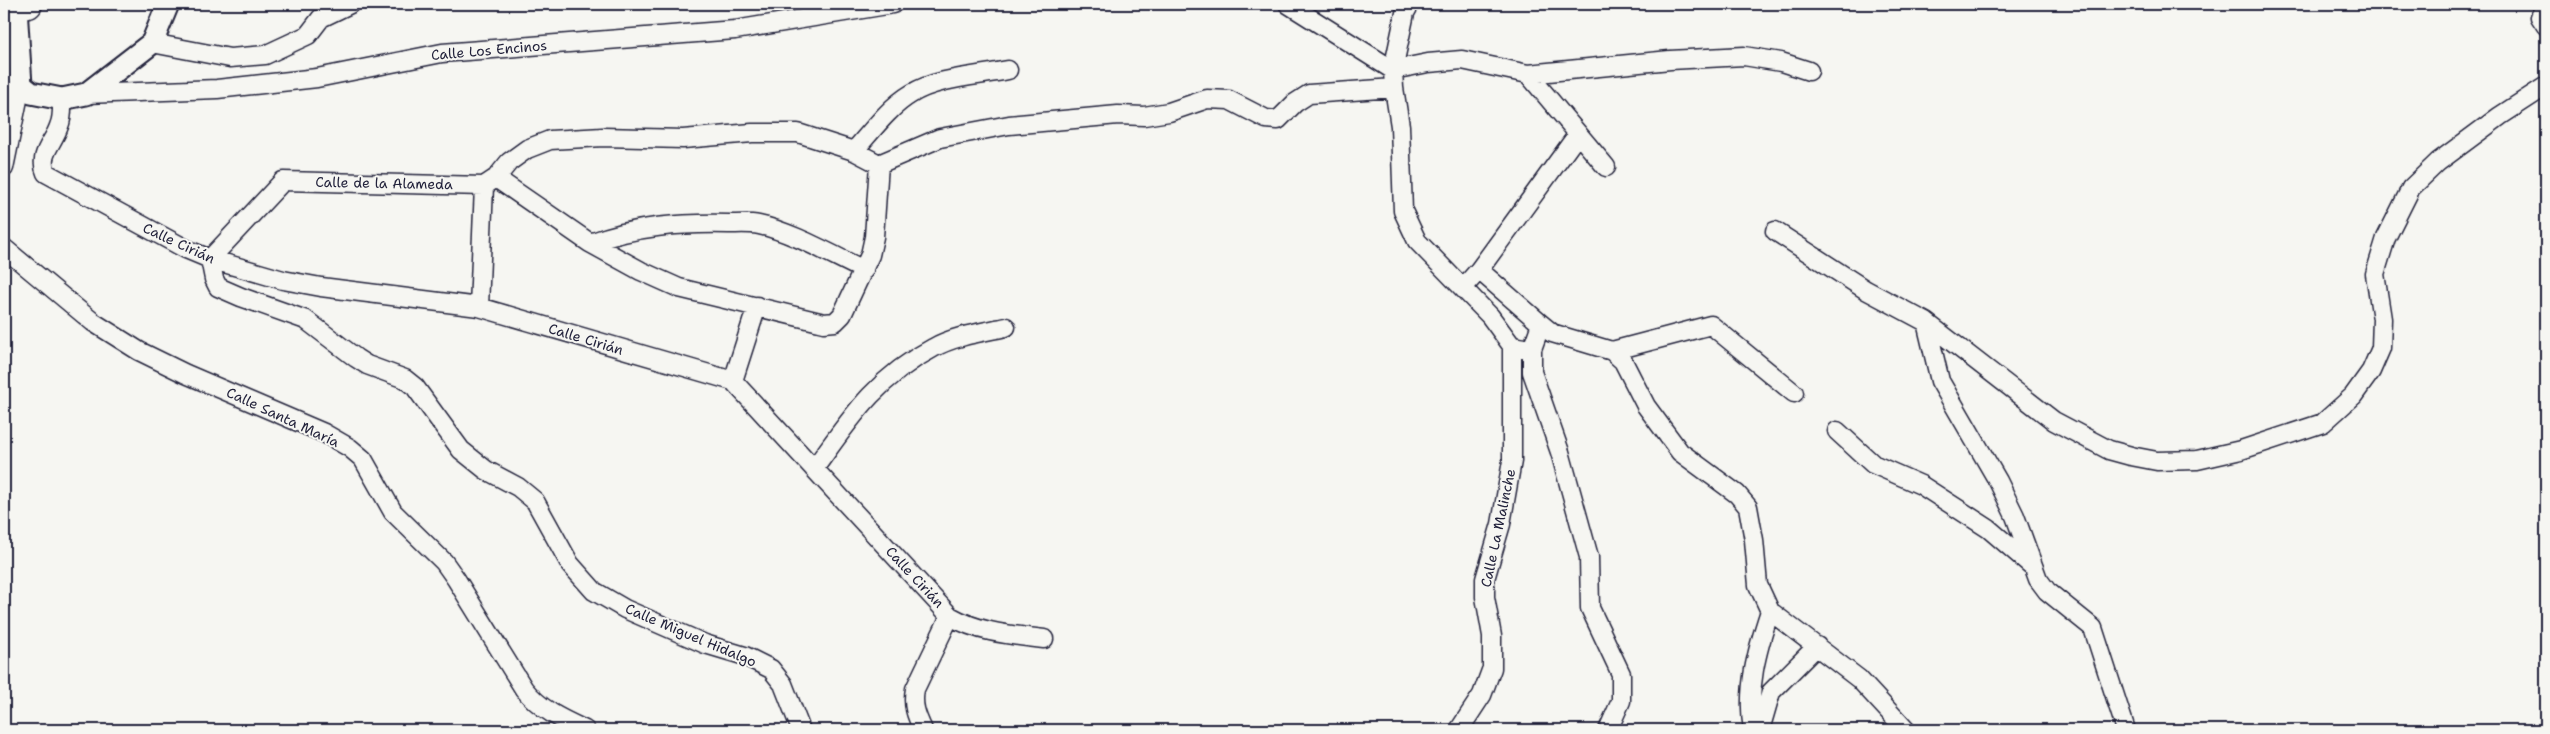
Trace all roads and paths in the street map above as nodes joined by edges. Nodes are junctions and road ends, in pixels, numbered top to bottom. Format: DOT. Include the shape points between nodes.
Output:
graph roads {
  1 [pos="168,4"];
  2 [pos="350,4"];
  3 [pos="893,4"];
  4 [pos="1288,4"];
  5 [pos="1410,4"];
  6 [pos="2546,4"];
  7 [pos="16,6"];
  8 [pos="2546,26"];
  9 [pos="152,43"];
  10 [pos="1008,70"];
  11 [pos="1393,70"];
  12 [pos="1809,71"];
  13 [pos="1528,74"];
  14 [pos="21,85"];
  15 [pos="2546,86"];
  16 [pos="1394,88"];
  17 [pos="86,94"];
  18 [pos="62,99"];
  19 [pos="8,120"];
  20 [pos="1578,134"];
  21 [pos="854,151"];
  22 [pos="879,164"];
  23 [pos="1606,167"];
  24 [pos="4,168"];
  25 [pos="490,182"];
  26 [pos="1775,231"];
  27 [pos="590,243"];
  28 [pos="4,248"];
  29 [pos="210,259"];
  30 [pos="864,270"];
  31 [pos="1479,270"];
  32 [pos="1463,288"];
  33 [pos="757,306"];
  34 [pos="480,307"];
  35 [pos="1926,322"];
  36 [pos="1541,324"];
  37 [pos="1006,327"];
  38 [pos="1512,346"];
  39 [pos="1532,349"];
  40 [pos="1612,351"];
  41 [pos="733,381"];
  42 [pos="1794,393"];
  43 [pos="1837,431"];
  44 [pos="814,469"];
  45 [pos="2032,565"];
  46 [pos="1770,611"];
  47 [pos="950,616"];
  48 [pos="1044,639"];
  49 [pos="1817,646"];
  50 [pos="584,730"];
  51 [pos="801,730"];
  52 [pos="923,730"];
  53 [pos="1459,730"];
  54 [pos="1608,730"];
  55 [pos="1753,730"];
  56 [pos="1760,730"];
  57 [pos="1906,730"];
  58 [pos="2126,730"];
  1 -- 9 [label="street"];
  2 -- 9 [label="street" via="321,18 308,35 265,55 230,58"];
  3 -- 17 [label="street, Calle Los Encinos" via="735,30 442,53 317,78 217,89"];
  4 -- 11 [label="street"];
  5 -- 11 [label="street" via="1405,13"];
  6 -- 8 [label="street" via="2540,17"];
  7 -- 14 [label="street"];
  9 -- 17 [label="street"];
  10 -- 21 [label="street" via="932,85 911,94"];
  11 -- 13 [label="street" via="1462,60"];
  11 -- 16 [label="street"];
  12 -- 13 [label="street" via="1744,56"];
  13 -- 20 [label="street"];
  14 -- 18 [label="street" via="31,93"];
  14 -- 19 [label="street"];
  15 -- 35 [label="street" via="2446,156 2411,188 2386,238 2375,274 2382,319 2382,348 2353,396 2323,423 2241,450 2197,460 2131,456 2110,450 2054,421"];
  16 -- 22 [label="street" via="1309,94 1278,120 1266,119 1229,100 1207,99 1144,116 1118,115 1009,126 940,138"];
  16 -- 32 [label="street" via="1400,126 1403,211 1418,241"];
  17 -- 18 [label="street"];
  18 -- 29 [label="street, Calle Cirián" via="59,127 42,164 46,174"];
  19 -- 24 [label="street"];
  20 -- 23 [label="street"];
  20 -- 31 [label="street"];
  21 -- 22 [label="street"];
  21 -- 25 [label="street" via="798,133 550,140 527,149"];
  22 -- 30 [label="street" via="874,237"];
  25 -- 27 [label="street"];
  25 -- 29 [label="street, Calle de la Alameda" via="283,181"];
  25 -- 34 [label="street"];
  26 -- 35 [label="street" via="1866,290"];
  27 -- 30 [label="street" via="661,226 696,223 759,225"];
  27 -- 33 [label="street" via="679,288"];
  28 -- 50 [label="street, Calle Santa María" via="93,322 139,351 324,433 350,448 363,459 393,512 444,562 530,697 557,718"];
  29 -- 34 [label="street, Calle Cirián" via="283,280 322,287"];
  29 -- 51 [label="street, Calle Miguel Hidalgo" via="218,287 306,320 367,365 405,379 415,387 461,450 535,501 570,564 594,591 625,609 772,669 783,684"];
  30 -- 33 [label="street" via="842,315 835,322"];
  31 -- 32 [label="street"];
  31 -- 36 [label="street"];
  32 -- 38 [label="street" via="1490,316"];
  33 -- 41 [label="street"];
  34 -- 41 [label="street, Calle Cirián"];
  35 -- 45 [label="street" via="1940,381 1998,481 2015,516"];
  36 -- 39 [label="street"];
  36 -- 40 [label="street" via="1552,333"];
  37 -- 44 [label="street" via="934,347 886,377 860,405"];
  38 -- 39 [label="street"];
  38 -- 53 [label="street, Calle La Malinche" via="1512,461 1485,579 1492,636 1492,668 1482,695"];
  39 -- 54 [label="street" via="1532,372 1560,452 1589,557 1590,608 1621,674 1621,701"];
  40 -- 42 [label="street" via="1711,325"];
  40 -- 46 [label="street" via="1623,361 1646,406 1680,452 1737,494 1748,507 1758,585"];
  41 -- 44 [label="street, Calle Cirián"];
  43 -- 45 [label="street" via="1873,464 1921,485 1989,529"];
  44 -- 47 [label="street, Calle Cirián"];
  45 -- 58 [label="street" via="2047,591 2093,628"];
  46 -- 49 [label="street"];
  46 -- 55 [label="street" via="1752,676 1749,709"];
  47 -- 48 [label="street, Calle Cirián" via="987,632"];
  47 -- 52 [label="street" via="915,689 915,715"];
  49 -- 56 [label="street" via="1771,692"];
  49 -- 57 [label="street" via="1859,678"];
}
